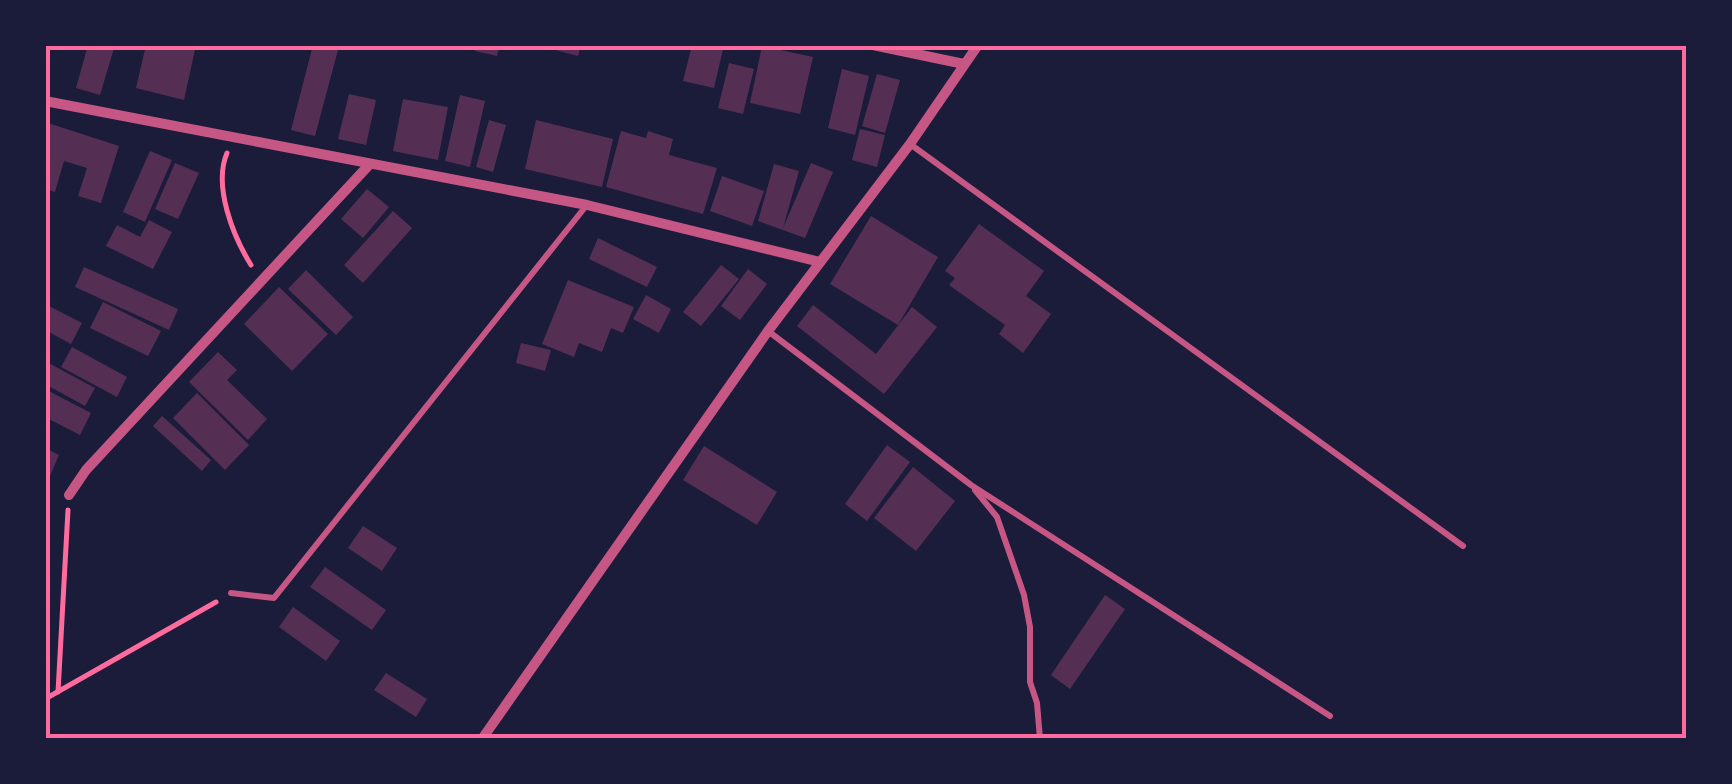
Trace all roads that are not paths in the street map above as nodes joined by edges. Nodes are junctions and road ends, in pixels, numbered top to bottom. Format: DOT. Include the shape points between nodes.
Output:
graph roads {
  1 [pos="873,45"];
  2 [pos="978,45"];
  3 [pos="964,64"];
  4 [pos="45,101"];
  5 [pos="910,144"];
  6 [pos="368,166"];
  7 [pos="587,206"];
  8 [pos="820,262"];
  9 [pos="768,331"];
  10 [pos="971,485"];
  11 [pos="69,494"];
  12 [pos="1464,546"];
  13 [pos="232,593"];
  14 [pos="1330,716"];
  15 [pos="482,739"];
  16 [pos="1040,739"];
  1 -- 3 [label="street"];
  2 -- 3 [label="street"];
  3 -- 5 [label="street"];
  4 -- 6 [label="street"];
  5 -- 8 [label="street"];
  5 -- 12 [label="lane"];
  6 -- 7 [label="street"];
  6 -- 11 [label="street"];
  7 -- 8 [label="street"];
  7 -- 13 [label="lane" via="274,598"];
  8 -- 9 [label="street"];
  9 -- 10 [label="lane"];
  9 -- 15 [label="street"];
  10 -- 14 [label="lane"];
  10 -- 16 [label="lane" via="998,517 1024,595"];
}
